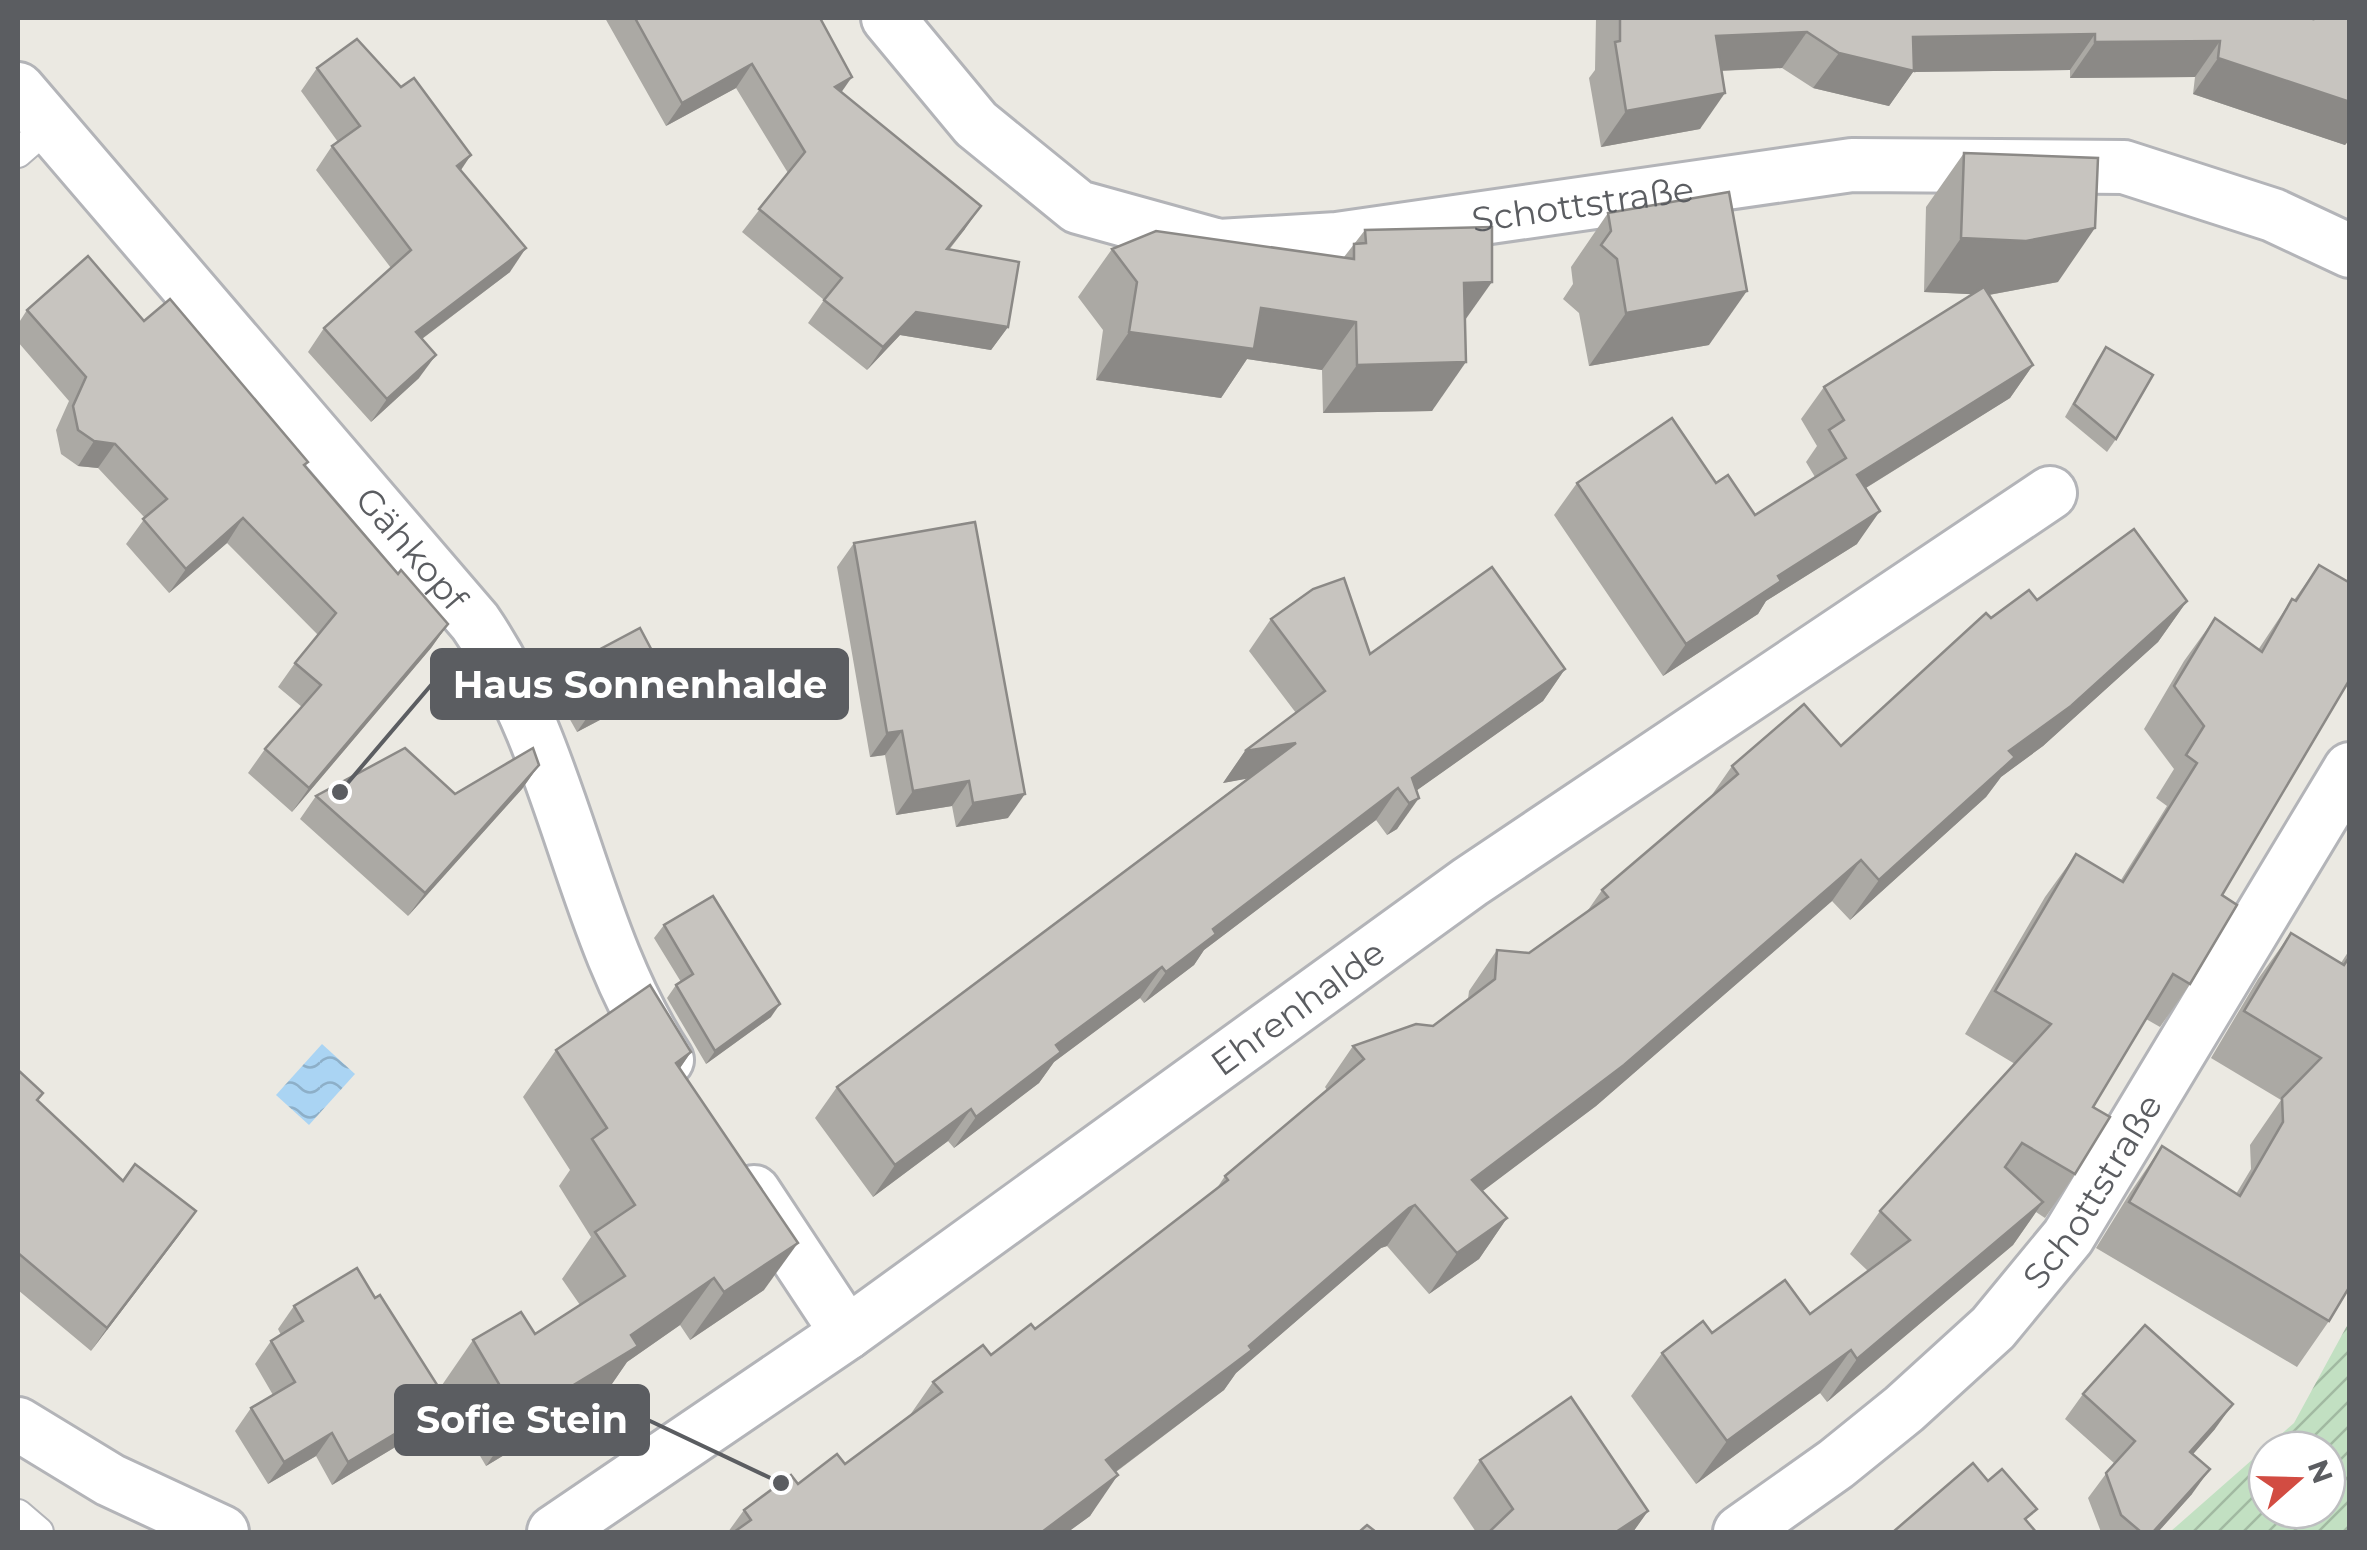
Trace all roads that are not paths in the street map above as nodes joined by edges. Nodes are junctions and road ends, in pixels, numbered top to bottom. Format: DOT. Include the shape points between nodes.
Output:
graph roads {
  1 [pos="888,18"];
  2 [pos="28,123"];
  3 [pos="2350,251"];
  4 [pos="2050,493"];
  5 [pos="2350,769"];
  6 [pos="691,1096"];
  7 [pos="733,1159"];
  8 [pos="847,1333"];
  9 [pos="18,1424"];
  10 [pos="18,1514"];
  11 [pos="39,1532"];
  12 [pos="222,1532"];
  13 [pos="554,1532"];
  14 [pos="1740,1532"];
  1 -- 3 [label="street, Schottstraße" via="976,124 1078,206 1219,246 1336,239 1871,165 2124,167 2273,215"];
  2 -- 6 [label="street, Gähkopf" via="475,622 505,666 563,802 628,990"];
  4 -- 8 [label="street, Ehrenhalde" via="1470,882"];
  5 -- 14 [label="street, Schottstraße" via="2068,1236 1993,1328 1904,1409"];
  7 -- 8 [label="street"];
  8 -- 13 [label="street, Ehrenhalde"];
  9 -- 12 [label="street" via="110,1480"];
  10 -- 11 [label="lane"];
}
